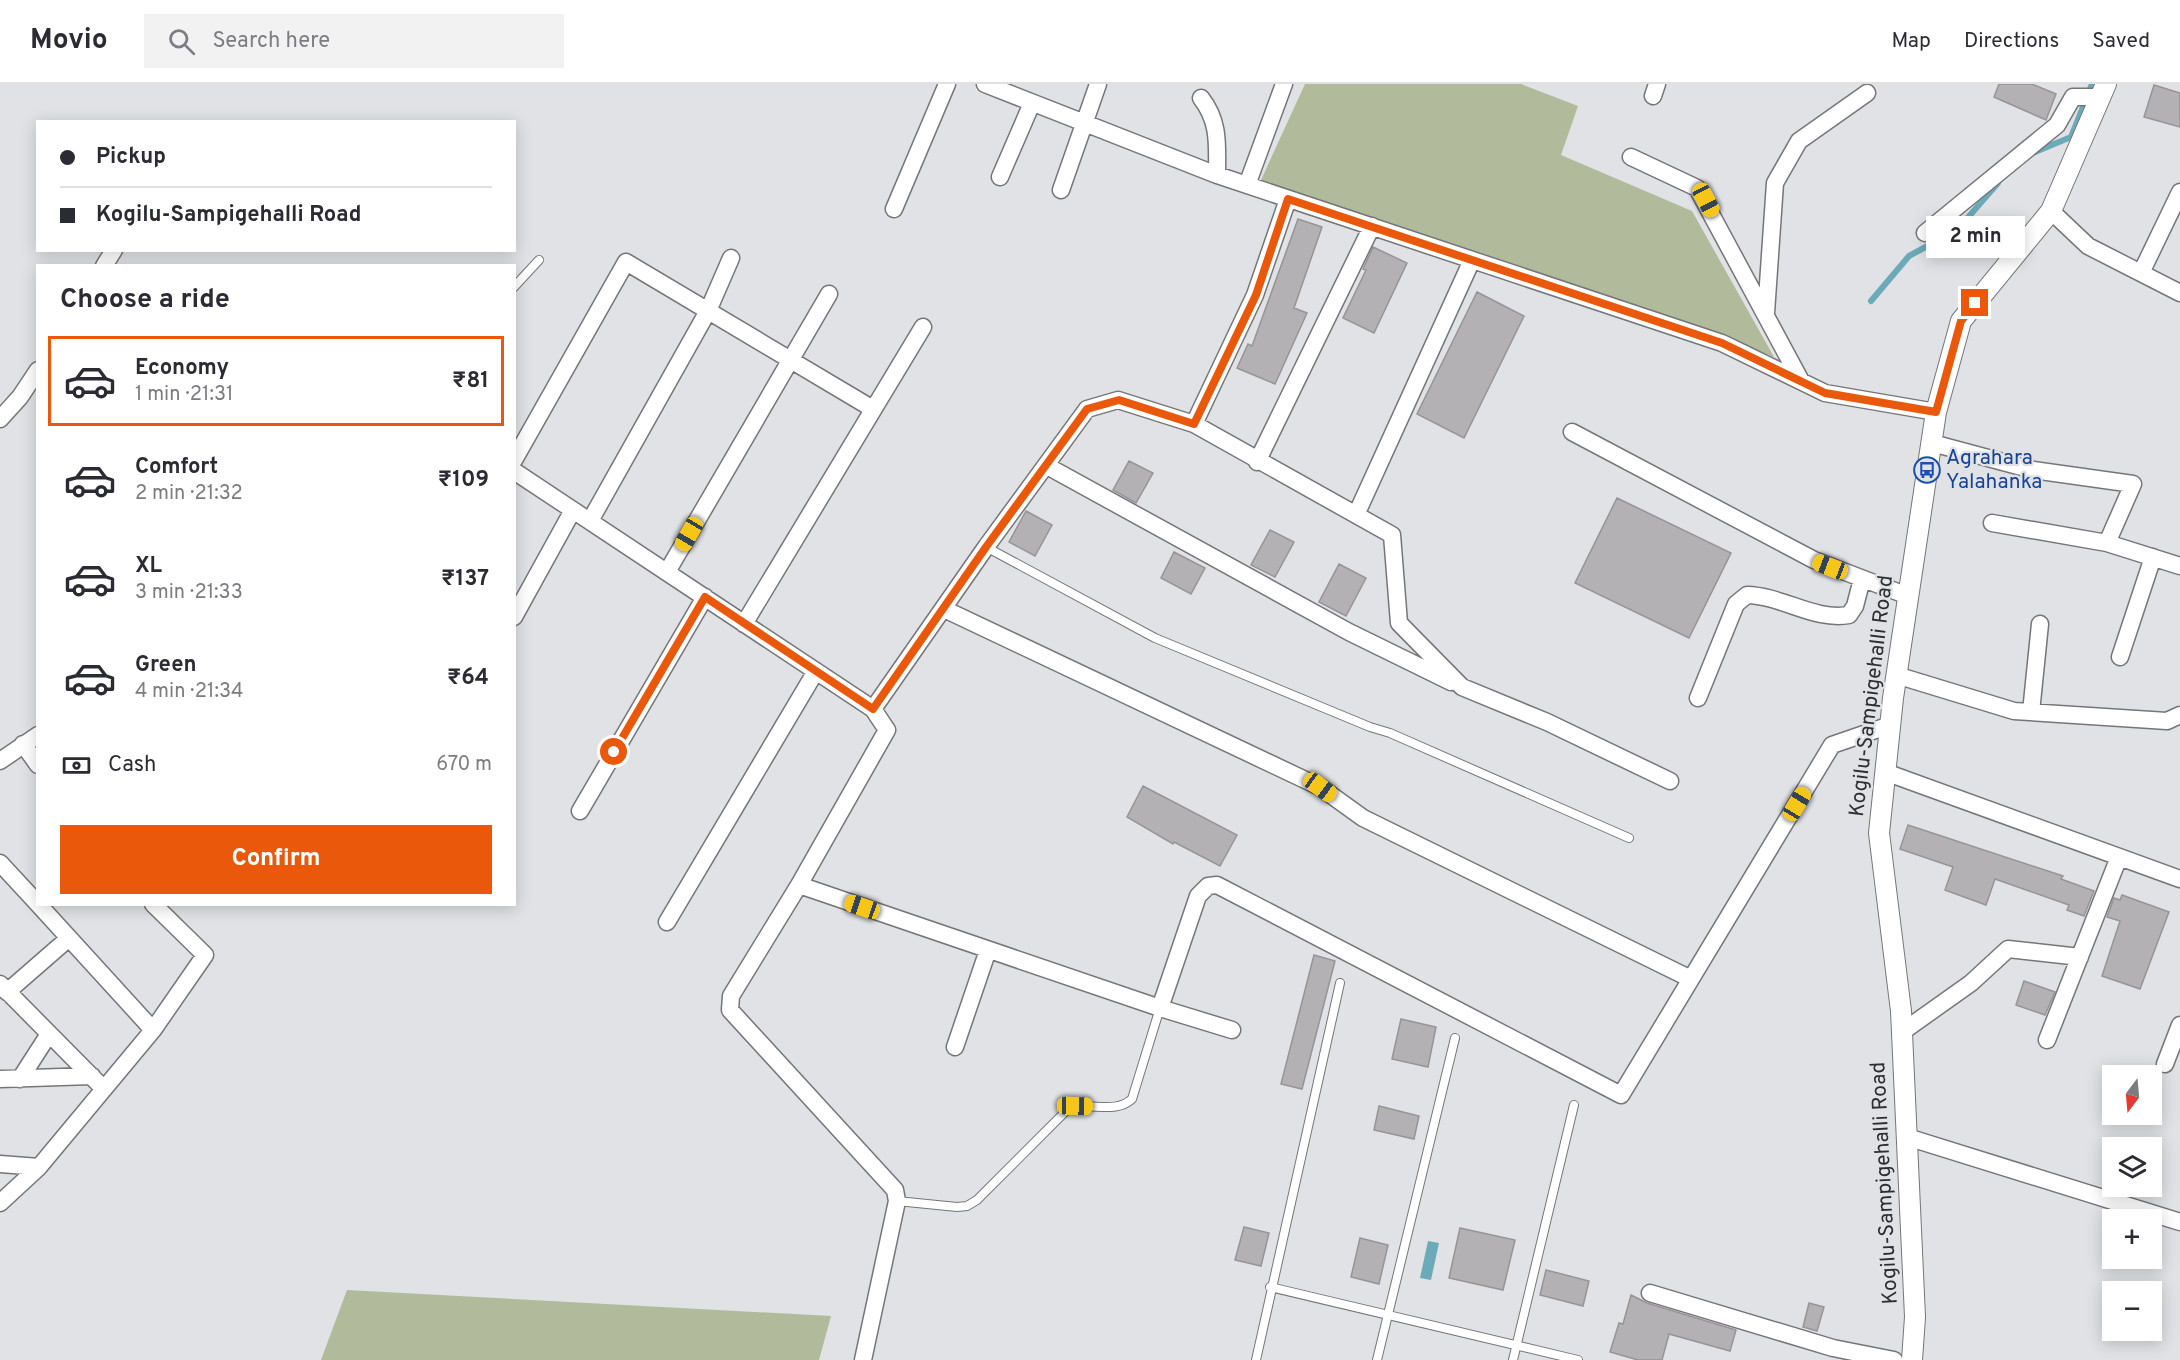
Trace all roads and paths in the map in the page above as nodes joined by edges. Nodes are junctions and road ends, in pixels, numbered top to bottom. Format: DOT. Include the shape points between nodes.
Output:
graph roads {
  1 [pos="947,84"];
  2 [pos="985,84"];
  3 [pos="1098,84"];
  4 [pos="1284,84"];
  5 [pos="2103,90"];
  6 [pos="1277,92"];
  7 [pos="1867,93"];
  8 [pos="1201,98"];
  9 [pos="1032,102"];
  10 [pos="1083,122"];
  11 [pos="1631,157"];
  12 [pos="1217,175"];
  13 [pos="1000,177"];
  14 [pos="1247,185"];
  15 [pos="1061,190"];
  16 [pos="2180,192"];
  17 [pos="1288,199"];
  18 [pos="894,209"];
  19 [pos="2051,211"];
  20 [pos="1372,226"];
  21 [pos="1925,233"];
  22 [pos="731,258"];
  23 [pos="539,260"];
  24 [pos="1472,260"];
  25 [pos="2141,273"];
  26 [pos="516,285"];
  27 [pos="2180,293"];
  28 [pos="829,294"];
  29 [pos="708,311"];
  30 [pos="1766,315"];
  31 [pos="923,327"];
  32 [pos="790,360"];
  33 [pos="36,373"];
  34 [pos="1801,381"];
  35 [pos="873,409"];
  36 [pos="1936,412"];
  37 [pos="0,419"];
  38 [pos="1194,424"];
  39 [pos="1572,432"];
  40 [pos="1932,443"];
  41 [pos="516,456"];
  42 [pos="1257,462"];
  43 [pos="1047,466"];
  44 [pos="516,472"];
  45 [pos="573,510"];
  46 [pos="1356,515"];
  47 [pos="590,521"];
  48 [pos="1992,524"];
  49 [pos="2107,543"];
  50 [pos="986,547"];
  51 [pos="2152,557"];
  52 [pos="2180,566"];
  53 [pos="667,572"];
  54 [pos="1862,579"];
  55 [pos="1908,596"];
  56 [pos="705,597"];
  57 [pos="944,609"];
  58 [pos="516,613"];
  59 [pos="744,624"];
  60 [pos="2040,624"];
  61 [pos="2120,657"];
  62 [pos="816,671"];
  63 [pos="1896,675"];
  64 [pos="1462,687"];
  65 [pos="1698,698"];
  66 [pos="873,709"];
  67 [pos="2031,712"];
  68 [pos="2180,715"];
  69 [pos="1890,724"];
  70 [pos="36,736"];
  71 [pos="22,744"];
  72 [pos="0,761"];
  73 [pos="36,762"];
  74 [pos="1885,772"];
  75 [pos="1670,781"];
  76 [pos="580,811"];
  77 [pos="1629,838"];
  78 [pos="2119,857"];
  79 [pos="0,863"];
  80 [pos="2180,879"];
  81 [pos="799,885"];
  82 [pos="36,902"];
  83 [pos="40,906"];
  84 [pos="155,906"];
  85 [pos="667,922"];
  86 [pos="69,938"];
  87 [pos="988,950"];
  88 [pos="2080,957"];
  89 [pos="1691,979"];
  90 [pos="1340,983"];
  91 [pos="3,988"];
  92 [pos="1160,1008"];
  93 [pos="2180,1025"];
  94 [pos="153,1030"];
  95 [pos="1232,1030"];
  96 [pos="1902,1032"];
  97 [pos="49,1034"];
  98 [pos="1455,1038"];
  99 [pos="2047,1040"];
  100 [pos="955,1047"];
  101 [pos="2165,1064"];
  102 [pos="92,1076"];
  103 [pos="0,1078"];
  104 [pos="20,1079"];
  105 [pos="104,1089"];
  106 [pos="1574,1105"];
  107 [pos="1907,1137"];
  108 [pos="0,1164"];
  109 [pos="39,1167"];
  110 [pos="897,1201"];
  111 [pos="0,1203"];
  112 [pos="2180,1222"];
  113 [pos="1270,1287"];
  114 [pos="1650,1293"];
  115 [pos="1388,1315"];
  116 [pos="1516,1345"];
  117 [pos="863,1360"];
  118 [pos="1256,1360"];
  119 [pos="1377,1360"];
  120 [pos="1513,1360"];
  121 [pos="1578,1360"];
  122 [pos="1894,1360"];
  123 [pos="1912,1360"];
  1 -- 18 [label="street"];
  2 -- 9 [label="street"];
  3 -- 10 [label="street"];
  4 -- 6 [label="street"];
  5 -- 19 [label="street, Kogilu-Sampigehalli Road"];
  5 -- 21 [label="street" via="2073,97 2057,125"];
  6 -- 14 [label="street"];
  7 -- 30 [label="street" via="1799,141 1775,183"];
  8 -- 12 [label="street" via="1217,128"];
  9 -- 10 [label="street"];
  9 -- 13 [label="street"];
  10 -- 12 [label="street"];
  10 -- 15 [label="street"];
  11 -- 30 [label="street" via="1697,188"];
  12 -- 14 [label="street"];
  14 -- 17 [label="street"];
  16 -- 25 [label="street"];
  17 -- 20 [label="street"];
  17 -- 38 [label="street" via="1256,295"];
  19 -- 25 [label="street" via="2088,246"];
  19 -- 36 [label="street, Kogilu-Sampigehalli Road" via="1961,321"];
  20 -- 24 [label="street"];
  20 -- 42 [label="street"];
  22 -- 29 [label="street"];
  23 -- 26 [label="lane"];
  24 -- 34 [label="street" via="1722,343"];
  24 -- 46 [label="street"];
  25 -- 27 [label="street"];
  28 -- 32 [label="street"];
  29 -- 32 [label="street"];
  29 -- 41 [label="street" via="626,262"];
  29 -- 47 [label="street"];
  30 -- 34 [label="street"];
  31 -- 35 [label="street"];
  32 -- 35 [label="street"];
  32 -- 53 [label="street"];
  33 -- 37 [label="street"];
  34 -- 36 [label="street" via="1825,393"];
  35 -- 59 [label="street"];
  36 -- 40 [label="street, Kogilu-Sampigehalli Road"];
  38 -- 42 [label="street"];
  38 -- 43 [label="street" via="1119,400 1087,409"];
  39 -- 54 [label="street" via="1814,560"];
  40 -- 49 [label="street" via="2032,470 2133,484"];
  40 -- 55 [label="street, Kogilu-Sampigehalli Road"];
  42 -- 46 [label="street"];
  43 -- 50 [label="street"];
  43 -- 64 [label="street" via="1349,632"];
  44 -- 45 [label="street"];
  45 -- 47 [label="street"];
  45 -- 58 [label="street"];
  46 -- 64 [label="street" via="1392,535 1399,623"];
  47 -- 53 [label="street"];
  48 -- 49 [label="street"];
  49 -- 51 [label="street"];
  50 -- 57 [label="street"];
  50 -- 77 [label="lane" via="1155,638 1390,733"];
  51 -- 52 [label="street"];
  51 -- 61 [label="street"];
  53 -- 56 [label="street"];
  54 -- 55 [label="street"];
  54 -- 65 [label="street" via="1849,615 1832,618 1747,595 1736,604"];
  55 -- 63 [label="street, Kogilu-Sampigehalli Road"];
  56 -- 59 [label="street"];
  56 -- 76 [label="street"];
  57 -- 66 [label="street"];
  57 -- 89 [label="street" via="1320,787 1363,818"];
  59 -- 62 [label="street"];
  60 -- 67 [label="street"];
  62 -- 66 [label="street"];
  62 -- 85 [label="street"];
  63 -- 67 [label="street" via="2014,711"];
  63 -- 69 [label="street, Kogilu-Sampigehalli Road"];
  64 -- 75 [label="street" via="1547,722"];
  66 -- 81 [label="street" via="887,730"];
  67 -- 68 [label="street" via="2167,721"];
  69 -- 74 [label="street, Kogilu-Sampigehalli Road"];
  69 -- 89 [label="street" via="1832,745"];
  70 -- 71 [label="street"];
  71 -- 72 [label="street"];
  71 -- 73 [label="street"];
  74 -- 78 [label="street"];
  74 -- 96 [label="street, Kogilu-Sampigehalli Road" via="1879,834"];
  78 -- 80 [label="street"];
  78 -- 88 [label="street"];
  79 -- 82 [label="street"];
  81 -- 87 [label="street"];
  81 -- 110 [label="street" via="731,996 730,1010 889,1181"];
  83 -- 86 [label="street"];
  84 -- 94 [label="street" via="205,954"];
  86 -- 91 [label="street"];
  86 -- 94 [label="street"];
  87 -- 92 [label="street"];
  87 -- 100 [label="street"];
  88 -- 96 [label="street" via="2008,949 1971,983"];
  88 -- 99 [label="street"];
  89 -- 92 [label="street" via="1620,1095 1217,885 1208,886 1198,896"];
  90 -- 113 [label="lane"];
  91 -- 97 [label="street"];
  92 -- 95 [label="street"];
  92 -- 110 [label="lane" via="1131,1099 1125,1105 1075,1106 1066,1111 977,1200 966,1206"];
  93 -- 101 [label="street"];
  94 -- 105 [label="street"];
  96 -- 107 [label="street, Kogilu-Sampigehalli Road"];
  97 -- 102 [label="street"];
  97 -- 104 [label="street"];
  98 -- 115 [label="lane"];
  102 -- 104 [label="street"];
  102 -- 105 [label="street"];
  103 -- 104 [label="street"];
  105 -- 109 [label="street"];
  106 -- 116 [label="lane"];
  107 -- 112 [label="street"];
  107 -- 123 [label="street, Kogilu-Sampigehalli Road" via="1915,1317"];
  108 -- 109 [label="street"];
  109 -- 111 [label="street"];
  110 -- 117 [label="street"];
  113 -- 115 [label="lane"];
  113 -- 118 [label="lane"];
  114 -- 122 [label="street" via="1833,1348"];
  115 -- 116 [label="lane"];
  115 -- 119 [label="lane"];
  116 -- 120 [label="lane"];
  116 -- 121 [label="lane"];
}
